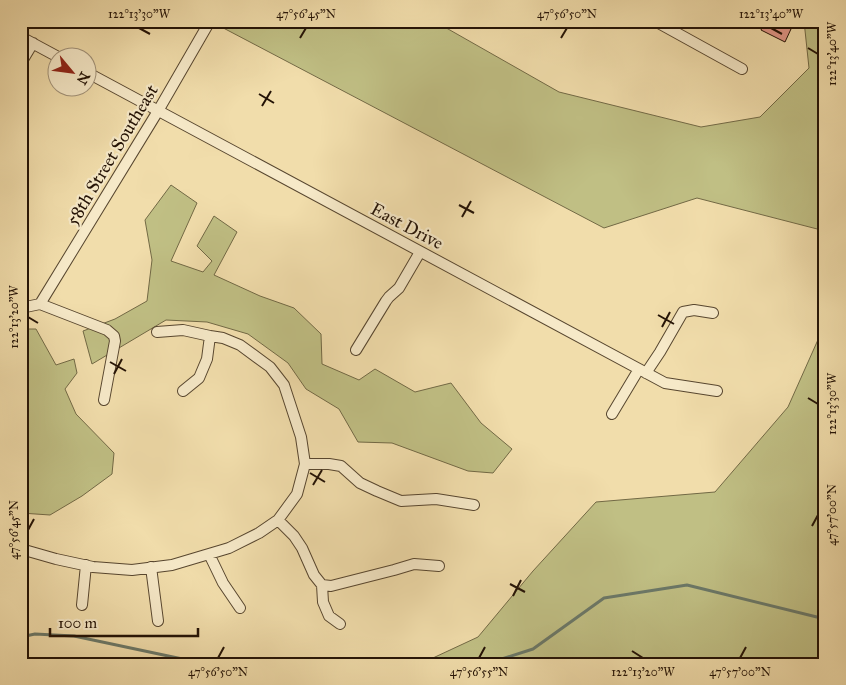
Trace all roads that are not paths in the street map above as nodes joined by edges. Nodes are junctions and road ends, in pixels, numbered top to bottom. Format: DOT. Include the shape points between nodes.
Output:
graph roads {
  1 [pos="210,21"];
  2 [pos="655,21"];
  3 [pos="21,37"];
  4 [pos="33,43"];
  5 [pos="48,51"];
  6 [pos="21,63"];
  7 [pos="742,69"];
  8 [pos="98,77"];
  9 [pos="158,110"];
  10 [pos="420,252"];
  11 [pos="40,304"];
  12 [pos="21,308"];
  13 [pos="713,313"];
  14 [pos="157,332"];
  15 [pos="210,336"];
  16 [pos="356,350"];
  17 [pos="643,371"];
  18 [pos="183,391"];
  19 [pos="717,391"];
  20 [pos="104,400"];
  21 [pos="612,414"];
  22 [pos="305,464"];
  23 [pos="474,505"];
  24 [pos="278,520"];
  25 [pos="22,552"];
  26 [pos="209,554"];
  27 [pos="86,566"];
  28 [pos="439,566"];
  29 [pos="151,567"];
  30 [pos="322,585"];
  31 [pos="82,605"];
  32 [pos="240,608"];
  33 [pos="158,621"];
  34 [pos="340,624"];
  1 -- 9 [label="street, 58th Street Southeast"];
  2 -- 7 [label="street"];
  3 -- 4 [label="street"];
  4 -- 5 [label="street"];
  4 -- 6 [label="street"];
  8 -- 9 [label="street, East Drive"];
  9 -- 10 [label="street, East Drive"];
  9 -- 11 [label="street, 58th Street Southeast"];
  10 -- 16 [label="street"];
  10 -- 17 [label="street, East Drive"];
  11 -- 12 [label="street"];
  11 -- 20 [label="street" via="107,330 114,336 116,341"];
  13 -- 17 [label="street" via="683,312 660,352"];
  14 -- 15 [label="street" via="183,330"];
  15 -- 18 [label="street" via="207,359 199,378"];
  15 -- 22 [label="street" via="240,345 270,367 284,385 301,438"];
  17 -- 19 [label="street, East Drive" via="665,383"];
  17 -- 21 [label="street"];
  22 -- 23 [label="street" via="341,466 360,483 401,500 436,499"];
  22 -- 24 [label="street" via="296,494"];
  24 -- 26 [label="street" via="229,548"];
  24 -- 30 [label="street" via="294,536"];
  25 -- 27 [label="street"];
  26 -- 29 [label="street" via="172,565"];
  26 -- 32 [label="street"];
  27 -- 29 [label="street" via="132,570"];
  27 -- 31 [label="street"];
  28 -- 30 [label="street" via="414,564 331,586"];
  29 -- 33 [label="street"];
  30 -- 34 [label="street" via="329,616"];
}
